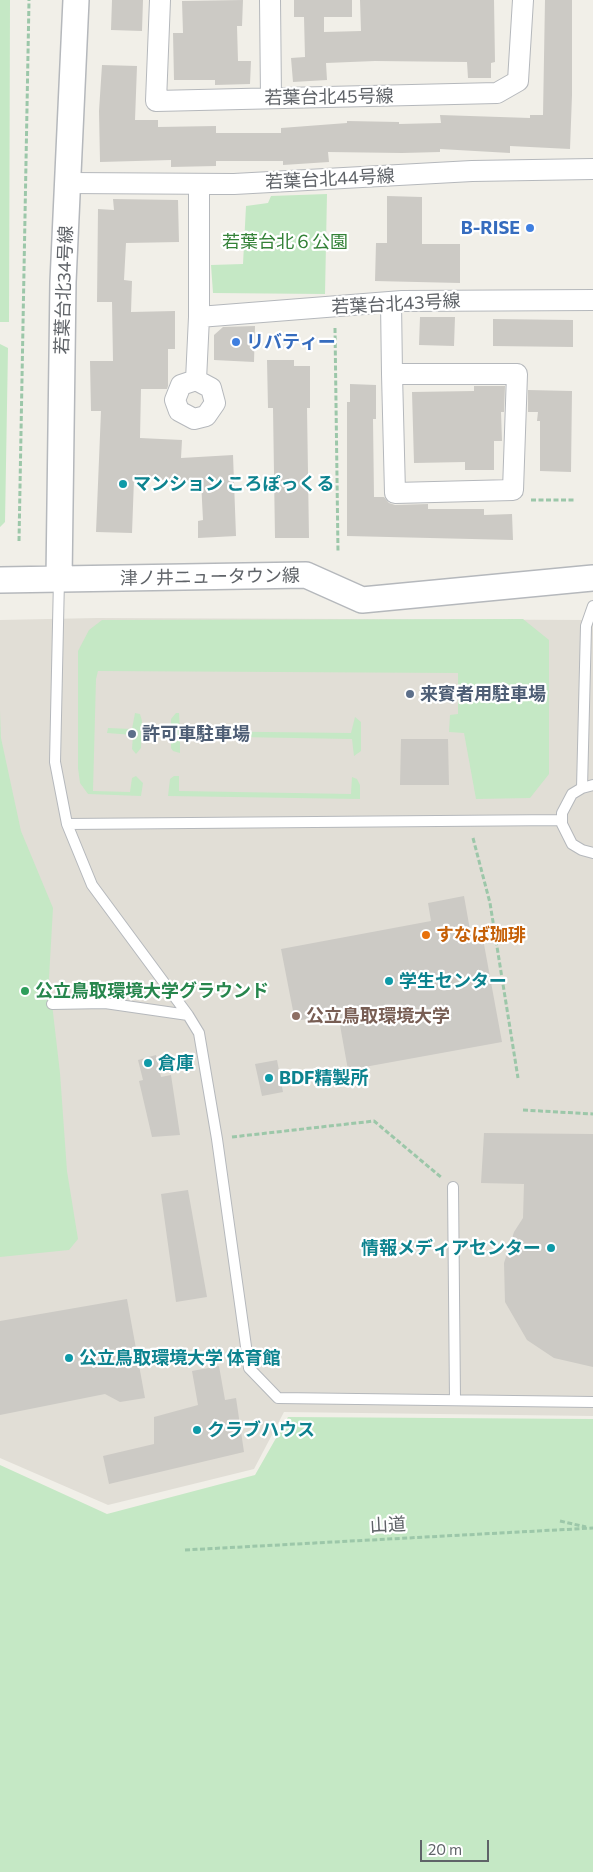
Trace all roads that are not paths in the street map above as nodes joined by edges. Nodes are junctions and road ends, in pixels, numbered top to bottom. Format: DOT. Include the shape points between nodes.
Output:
graph roads {
  1 [pos="76,0"];
  2 [pos="160,0"];
  3 [pos="270,0"];
  4 [pos="523,0"];
  5 [pos="271,98"];
  6 [pos="593,169"];
  7 [pos="68,183"];
  8 [pos="199,184"];
  9 [pos="593,300"];
  10 [pos="391,302"];
  11 [pos="199,317"];
  12 [pos="392,374"];
  13 [pos="196,380"];
  14 [pos="593,578"];
  15 [pos="59,579"];
  16 [pos="0,580"];
  17 [pos="593,606"];
  18 [pos="593,786"];
  19 [pos="582,788"];
  20 [pos="562,820"];
  21 [pos="67,824"];
  22 [pos="593,853"];
  23 [pos="52,1004"];
  24 [pos="188,1015"];
  25 [pos="453,1187"];
  26 [pos="455,1400"];
  27 [pos="593,1402"];
  1 -- 7 [label="street, 若葉台北34号線"];
  2 -- 5 [label="street, 若葉台北45号線" via="156,101"];
  3 -- 5 [label="street"];
  4 -- 5 [label="street, 若葉台北45号線" via="518,81 497,94"];
  6 -- 8 [label="street, 若葉台北44号線" via="472,171"];
  7 -- 8 [label="street, 若葉台北44号線"];
  7 -- 15 [label="street, 若葉台北34号線" via="62,282"];
  8 -- 11 [label="street"];
  9 -- 10 [label="street, 若葉台北43号線"];
  10 -- 11 [label="street, 若葉台北43号線"];
  10 -- 12 [label="street"];
  11 -- 13 [label="street"];
  12 -- 12 [label="street" via="394,493 513,490 517,374"];
  14 -- 15 [label="street, 津ノ井ニュータウン線" via="362,600 306,575"];
  15 -- 16 [label="street, 津ノ井ニュータウン線"];
  15 -- 21 [label="lane" via="55,762"];
  17 -- 19 [label="lane" via="586,626"];
  18 -- 19 [label="lane"];
  19 -- 20 [label="lane" via="566,803"];
  20 -- 21 [label="lane"];
  20 -- 22 [label="lane" via="572,844"];
  21 -- 24 [label="lane" via="92,885"];
  23 -- 24 [label="lane" via="105,1003"];
  24 -- 26 [label="lane" via="199,1033 248,1368 278,1398"];
  25 -- 26 [label="lane"];
  26 -- 27 [label="lane"];
}
